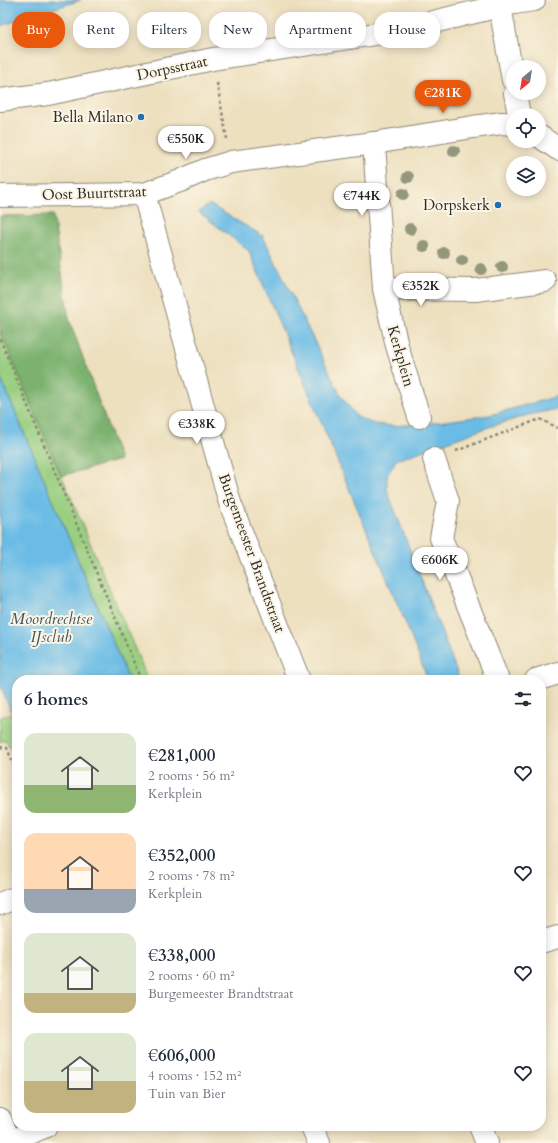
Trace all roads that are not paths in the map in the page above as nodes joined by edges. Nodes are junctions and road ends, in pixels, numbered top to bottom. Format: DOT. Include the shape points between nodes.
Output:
graph roads {
  1 [pos="515,2"];
  2 [pos="514,60"];
  3 [pos="0,100"];
  4 [pos="506,123"];
  5 [pos="546,141"];
  6 [pos="374,143"];
  7 [pos="558,149"];
  8 [pos="144,194"];
  9 [pos="0,196"];
  10 [pos="545,281"];
  11 [pos="384,289"];
  12 [pos="419,417"];
  13 [pos="434,459"];
  14 [pos="558,673"];
  15 [pos="297,675"];
  16 [pos="496,675"];
  17 [pos="546,677"];
  18 [pos="12,899"];
  19 [pos="0,904"];
  20 [pos="558,936"];
  21 [pos="546,940"];
  22 [pos="0,1120"];
  23 [pos="35,1131"];
  24 [pos="314,1131"];
  25 [pos="482,1131"];
  26 [pos="9,1143"];
  27 [pos="319,1143"];
  28 [pos="486,1143"];
  1 -- 2 [label="street"];
  1 -- 3 [label="street, Dorpsstraat" via="395,30 213,59 48,94"];
  4 -- 6 [label="street"];
  5 -- 7 [label="street"];
  6 -- 8 [label="street, Oost Buurtstraat" via="231,162"];
  6 -- 11 [label="street, Kerkplein"];
  8 -- 9 [label="street, Oost Buurtstraat"];
  8 -- 15 [label="street, Burgemeester Brandtstraat" via="230,503"];
  10 -- 11 [label="street" via="476,290"];
  11 -- 12 [label="street, Kerkplein" via="396,346"];
  13 -- 16 [label="street" via="448,501 441,538"];
  14 -- 17 [label="street"];
  18 -- 19 [label="street"];
  20 -- 21 [label="street"];
  22 -- 26 [label="street"];
  23 -- 26 [label="street"];
  24 -- 27 [label="street"];
  25 -- 28 [label="street"];
}
